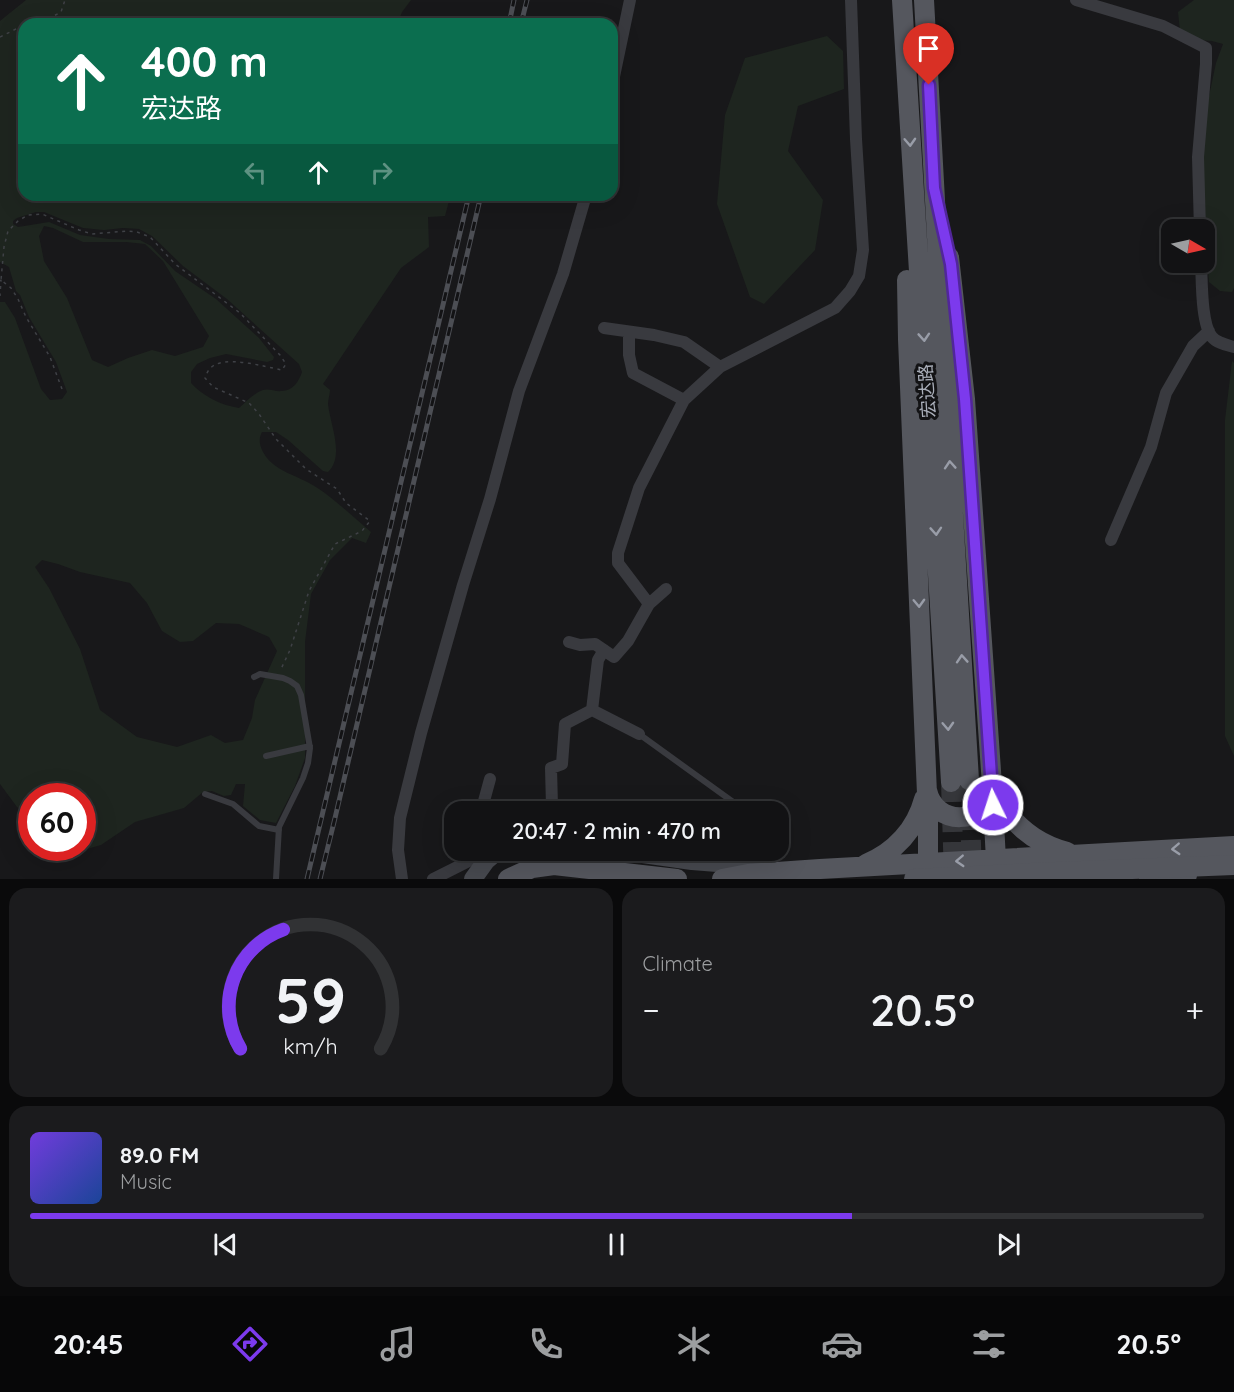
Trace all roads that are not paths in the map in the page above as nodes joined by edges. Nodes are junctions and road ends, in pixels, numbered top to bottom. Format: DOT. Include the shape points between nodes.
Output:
graph roads {
  1 [pos="630,0"];
  2 [pos="851,0"];
  3 [pos="902,0"];
  4 [pos="924,0"];
  5 [pos="1076,0"];
  6 [pos="618,57"];
  7 [pos="913,188"];
  8 [pos="934,188"];
  9 [pos="584,201"];
  10 [pos="1200,219"];
  11 [pos="1202,273"];
  12 [pos="604,328"];
  13 [pos="1209,330"];
  14 [pos="629,332"];
  15 [pos="1234,347"];
  16 [pos="720,367"];
  17 [pos="684,400"];
  18 [pos="1111,540"];
  19 [pos="666,589"];
  20 [pos="649,604"];
  21 [pos="569,642"];
  22 [pos="604,650"];
  23 [pos="254,677"];
  24 [pos="592,710"];
  25 [pos="639,734"];
  26 [pos="310,746"];
  27 [pos="266,756"];
  28 [pos="490,779"];
  29 [pos="992,785"];
  30 [pos="927,786"];
  31 [pos="205,794"];
  32 [pos="484,801"];
  33 [pos="552,801"];
  34 [pos="732,801"];
  35 [pos="279,830"];
  36 [pos="1234,846"];
  37 [pos="1087,854"];
  38 [pos="996,859"];
  39 [pos="469,861"];
  40 [pos="486,861"];
  41 [pos="692,861"];
  42 [pos="854,867"];
  43 [pos="1234,867"];
  44 [pos="820,869"];
  45 [pos="928,871"];
  46 [pos="276,879"];
  47 [pos="402,879"];
  48 [pos="433,879"];
  49 [pos="473,879"];
  50 [pos="508,879"];
  51 [pos="677,879"];
  52 [pos="722,879"];
  53 [pos="914,879"];
  54 [pos="997,879"];
  55 [pos="1149,879"];
  1 -- 6 [label="street"];
  2 -- 16 [label="street" via="863,250 859,276 835,308"];
  3 -- 7 [label="main road, 宏达路, one-way"];
  4 -- 8 [label="main road, 宏达路"];
  5 -- 10 [label="street" via="1163,26 1206,48 1198,158"];
  7 -- 8 [label="main road, 宏达路, one-way" via="960,781"];
  7 -- 30 [label="main road, one-way" via="907,257 908,339"];
  8 -- 29 [label="main road" via="951,264 964,387"];
  9 -- 47 [label="street" via="563,274 519,392 421,733 400,818 398,850"];
  11 -- 13 [label="street"];
  12 -- 14 [label="street"];
  13 -- 15 [label="street" via="1212,338"];
  13 -- 18 [label="street" via="1193,346 1166,393 1151,447"];
  14 -- 16 [label="street" via="684,342"];
  14 -- 17 [label="street" via="633,373"];
  16 -- 17 [label="street"];
  17 -- 20 [label="street" via="639,488 618,553 618,563"];
  19 -- 20 [label="street"];
  20 -- 22 [label="street" via="614,657"];
  21 -- 22 [label="street" via="595,644"];
  22 -- 24 [label="street" via="598,660"];
  23 -- 26 [label="lane" via="277,676 297,686"];
  24 -- 25 [label="street"];
  24 -- 33 [label="street" via="565,724 562,764 551,768"];
  25 -- 34 [label="lane"];
  26 -- 27 [label="lane"];
  26 -- 35 [label="lane" via="308,763"];
  28 -- 32 [label="street"];
  29 -- 30 [label="main road" via="989,799 980,810 962,817 948,815 936,807"];
  29 -- 37 [label="main road" via="1008,815 1026,833 1055,848"];
  29 -- 38 [label="main road"];
  30 -- 42 [label="main road" via="919,815 901,841 884,855"];
  30 -- 45 [label="main road"];
  31 -- 35 [label="lane" via="233,804 259,826"];
  35 -- 46 [label="lane"];
  36 -- 37 [label="main road, one-way"];
  37 -- 38 [label="main road"];
  38 -- 45 [label="main road, one-way"];
  38 -- 54 [label="main road"];
  39 -- 48 [label="street"];
  40 -- 49 [label="street"];
  41 -- 44 [label="street"];
  42 -- 44 [label="main road"];
  42 -- 45 [label="main road"];
  43 -- 53 [label="main road, bridge"];
  43 -- 55 [label="main road, bridge"];
  44 -- 52 [label="main road"];
  50 -- 51 [label="main road" via="531,868 554,865"];
}
